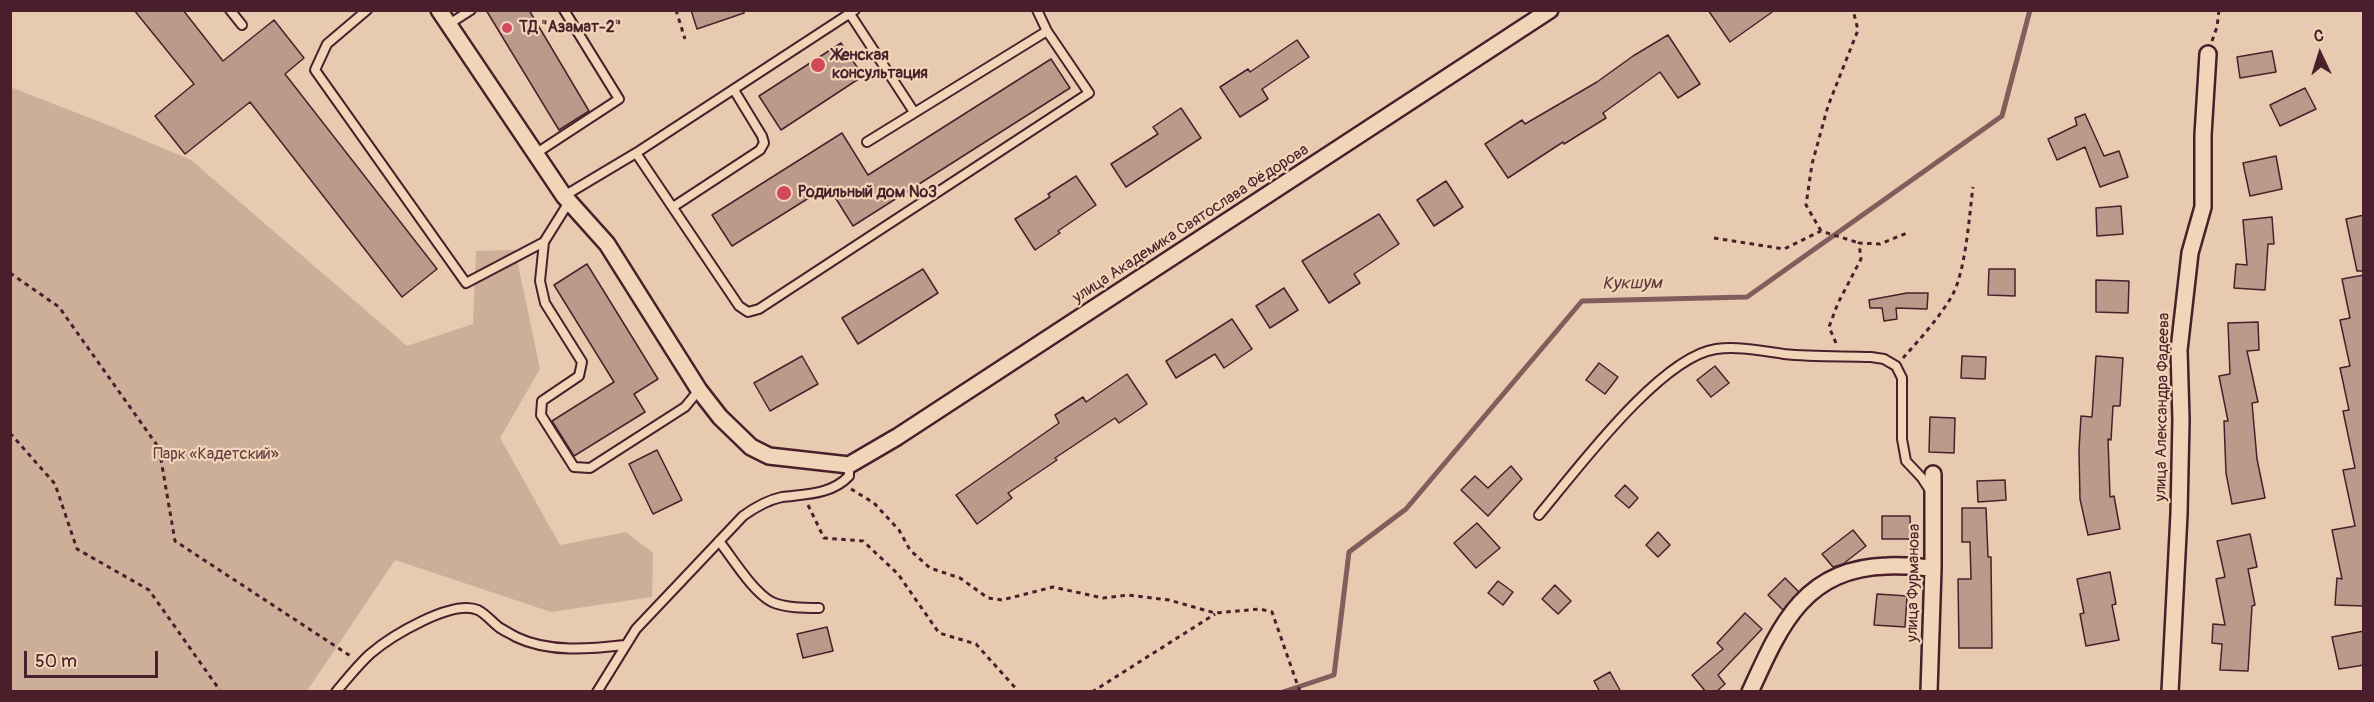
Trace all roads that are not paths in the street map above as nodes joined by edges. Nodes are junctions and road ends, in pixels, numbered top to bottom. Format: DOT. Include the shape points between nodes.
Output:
graph roads {
  1 [pos="230,10"];
  2 [pos="367,10"];
  3 [pos="439,10"];
  4 [pos="471,10"];
  5 [pos="564,10"];
  6 [pos="1037,10"];
  7 [pos="1550,10"];
  8 [pos="852,12"];
  9 [pos="449,24"];
  10 [pos="242,25"];
  11 [pos="1047,31"];
  12 [pos="2208,54"];
  13 [pos="734,90"];
  14 [pos="914,112"];
  15 [pos="867,142"];
  16 [pos="636,153"];
  17 [pos="536,154"];
  18 [pos="567,199"];
  19 [pos="673,207"];
  20 [pos="544,242"];
  21 [pos="699,390"];
  22 [pos="849,465"];
  23 [pos="1933,474"];
  24 [pos="1933,495"];
  25 [pos="1539,515"];
  26 [pos="719,541"];
  27 [pos="1933,568"];
  28 [pos="819,608"];
  29 [pos="625,645"];
  30 [pos="336,692"];
  31 [pos="597,692"];
  32 [pos="1750,692"];
  33 [pos="1929,692"];
  34 [pos="2170,692"];
  1 -- 10 [label="lane"];
  2 -- 20 [label="lane" via="327,44 315,70 466,283"];
  3 -- 9 [label="street"];
  4 -- 9 [label="lane"];
  5 -- 17 [label="lane" via="619,99"];
  6 -- 11 [label="lane"];
  7 -- 22 [label="street, улица Академика Святослава Фёдорова"];
  8 -- 13 [label="lane"];
  8 -- 14 [label="lane"];
  9 -- 17 [label="street"];
  11 -- 14 [label="lane"];
  11 -- 19 [label="lane" via="1089,93 759,309 748,312 739,306"];
  12 -- 34 [label="street, улица Александра Фадеева" via="2203,207 2187,270 2179,350 2179,514"];
  13 -- 16 [label="lane"];
  13 -- 19 [label="lane" via="764,143 760,150"];
  14 -- 15 [label="lane"];
  16 -- 18 [label="lane"];
  16 -- 19 [label="lane"];
  17 -- 18 [label="street"];
  18 -- 20 [label="lane"];
  18 -- 21 [label="street" via="607,244"];
  20 -- 21 [label="lane" via="540,281 545,303 582,362 579,376 542,401 541,415 574,467 590,468 685,407"];
  21 -- 22 [label="street" via="751,447 769,456"];
  22 -- 26 [label="lane" via="849,476 842,484 825,491 779,498 754,508"];
  23 -- 24 [label="street, улица Фурманова"];
  24 -- 25 [label="lane" via="1906,460 1902,378 1896,366 1884,359 1856,356 1717,349 1699,353 1680,365 1629,408"];
  24 -- 27 [label="street, улица Фурманова"];
  26 -- 28 [label="lane" via="772,602"];
  26 -- 29 [label="lane"];
  27 -- 32 [label="street" via="1885,566 1852,571 1824,582 1794,608"];
  27 -- 33 [label="street, улица Фурманова"];
  29 -- 30 [label="lane" via="589,650 551,647 519,638 479,610 448,610 401,632 370,654"];
  29 -- 31 [label="lane"];
}
